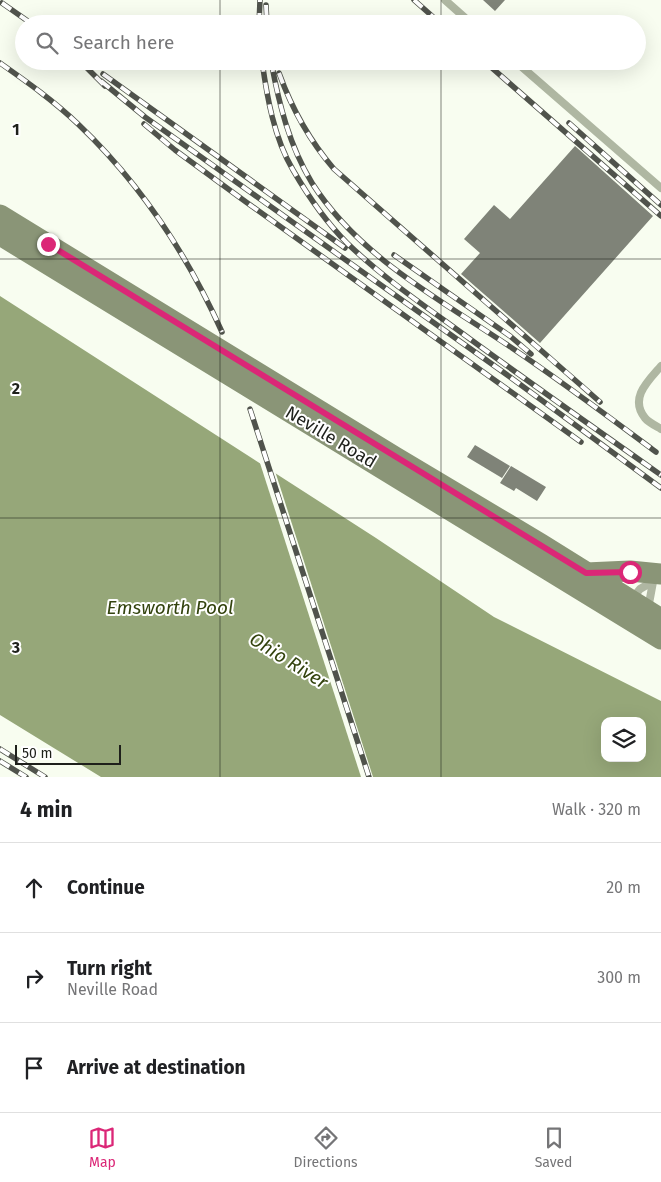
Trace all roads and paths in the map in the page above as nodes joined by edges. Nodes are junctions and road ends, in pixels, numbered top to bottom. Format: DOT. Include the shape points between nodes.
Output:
graph roads {
  1 [pos="445,0"];
  2 [pos="462,15"];
  3 [pos="525,70"];
  4 [pos="661,188"];
  5 [pos="0,215"];
  6 [pos="0,235"];
  7 [pos="661,366"];
  8 [pos="661,429"];
  9 [pos="586,573"];
  10 [pos="658,578"];
  11 [pos="640,614"];
  12 [pos="661,638"];
  1 -- 2 [label="lane"];
  3 -- 4 [label="lane"];
  5 -- 9 [label="main road, Neville Road"];
  6 -- 11 [label="main road, Neville Road"];
  7 -- 8 [label="lane" via="647,382 640,395 639,406 645,419"];
  9 -- 10 [label="main road" via="630,572"];
  9 -- 11 [label="main road, Neville Road"];
  10 -- 11 [label="lane"];
  10 -- 11 [label="lane" via="640,589"];
  11 -- 12 [label="main road, Neville Road"];
}
